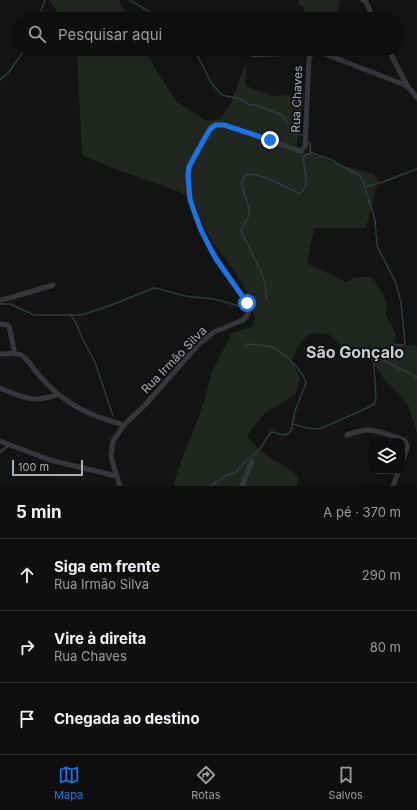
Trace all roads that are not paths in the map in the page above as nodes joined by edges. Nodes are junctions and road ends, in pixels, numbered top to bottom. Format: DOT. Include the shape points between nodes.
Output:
graph roads {
  1 [pos="363,0"];
  2 [pos="371,12"];
  3 [pos="310,56"];
  4 [pos="330,56"];
  5 [pos="392,56"];
  6 [pos="409,87"];
  7 [pos="417,98"];
  8 [pos="219,124"];
  9 [pos="53,285"];
  10 [pos="0,300"];
  11 [pos="0,324"];
  12 [pos="0,354"];
  13 [pos="15,354"];
  14 [pos="0,388"];
  15 [pos="59,395"];
  16 [pos="124,425"];
  17 [pos="347,435"];
  18 [pos="398,438"];
  19 [pos="0,440"];
  20 [pos="405,441"];
  21 [pos="10,444"];
  22 [pos="0,452"];
  23 [pos="405,454"];
  24 [pos="252,461"];
  25 [pos="398,474"];
  26 [pos="116,476"];
  27 [pos="120,486"];
  28 [pos="242,486"];
  29 [pos="393,486"];
  1 -- 2 [label="street"];
  3 -- 8 [label="street, Rua Chaves" via="305,146 302,150"];
  4 -- 6 [label="street, Rua Chaves"];
  5 -- 6 [label="street"];
  6 -- 7 [label="street"];
  8 -- 16 [label="street, Rua Irmão Silva" via="210,130 189,167 190,200 210,248 247,303 247,316 214,332 199,344"];
  9 -- 10 [label="street"];
  11 -- 13 [label="street" via="9,326"];
  12 -- 13 [label="street"];
  13 -- 15 [label="street" via="26,358"];
  14 -- 15 [label="street" via="37,399"];
  15 -- 16 [label="street" via="90,414"];
  16 -- 26 [label="street, Rua Irmão Silva" via="112,448"];
  17 -- 18 [label="street" via="367,430"];
  19 -- 21 [label="street"];
  20 -- 23 [label="street"];
  21 -- 22 [label="lane"];
  21 -- 26 [label="street" via="50,460"];
  24 -- 28 [label="street"];
  25 -- 29 [label="street"];
  26 -- 27 [label="street, Rua Irmão Silva"];
}
